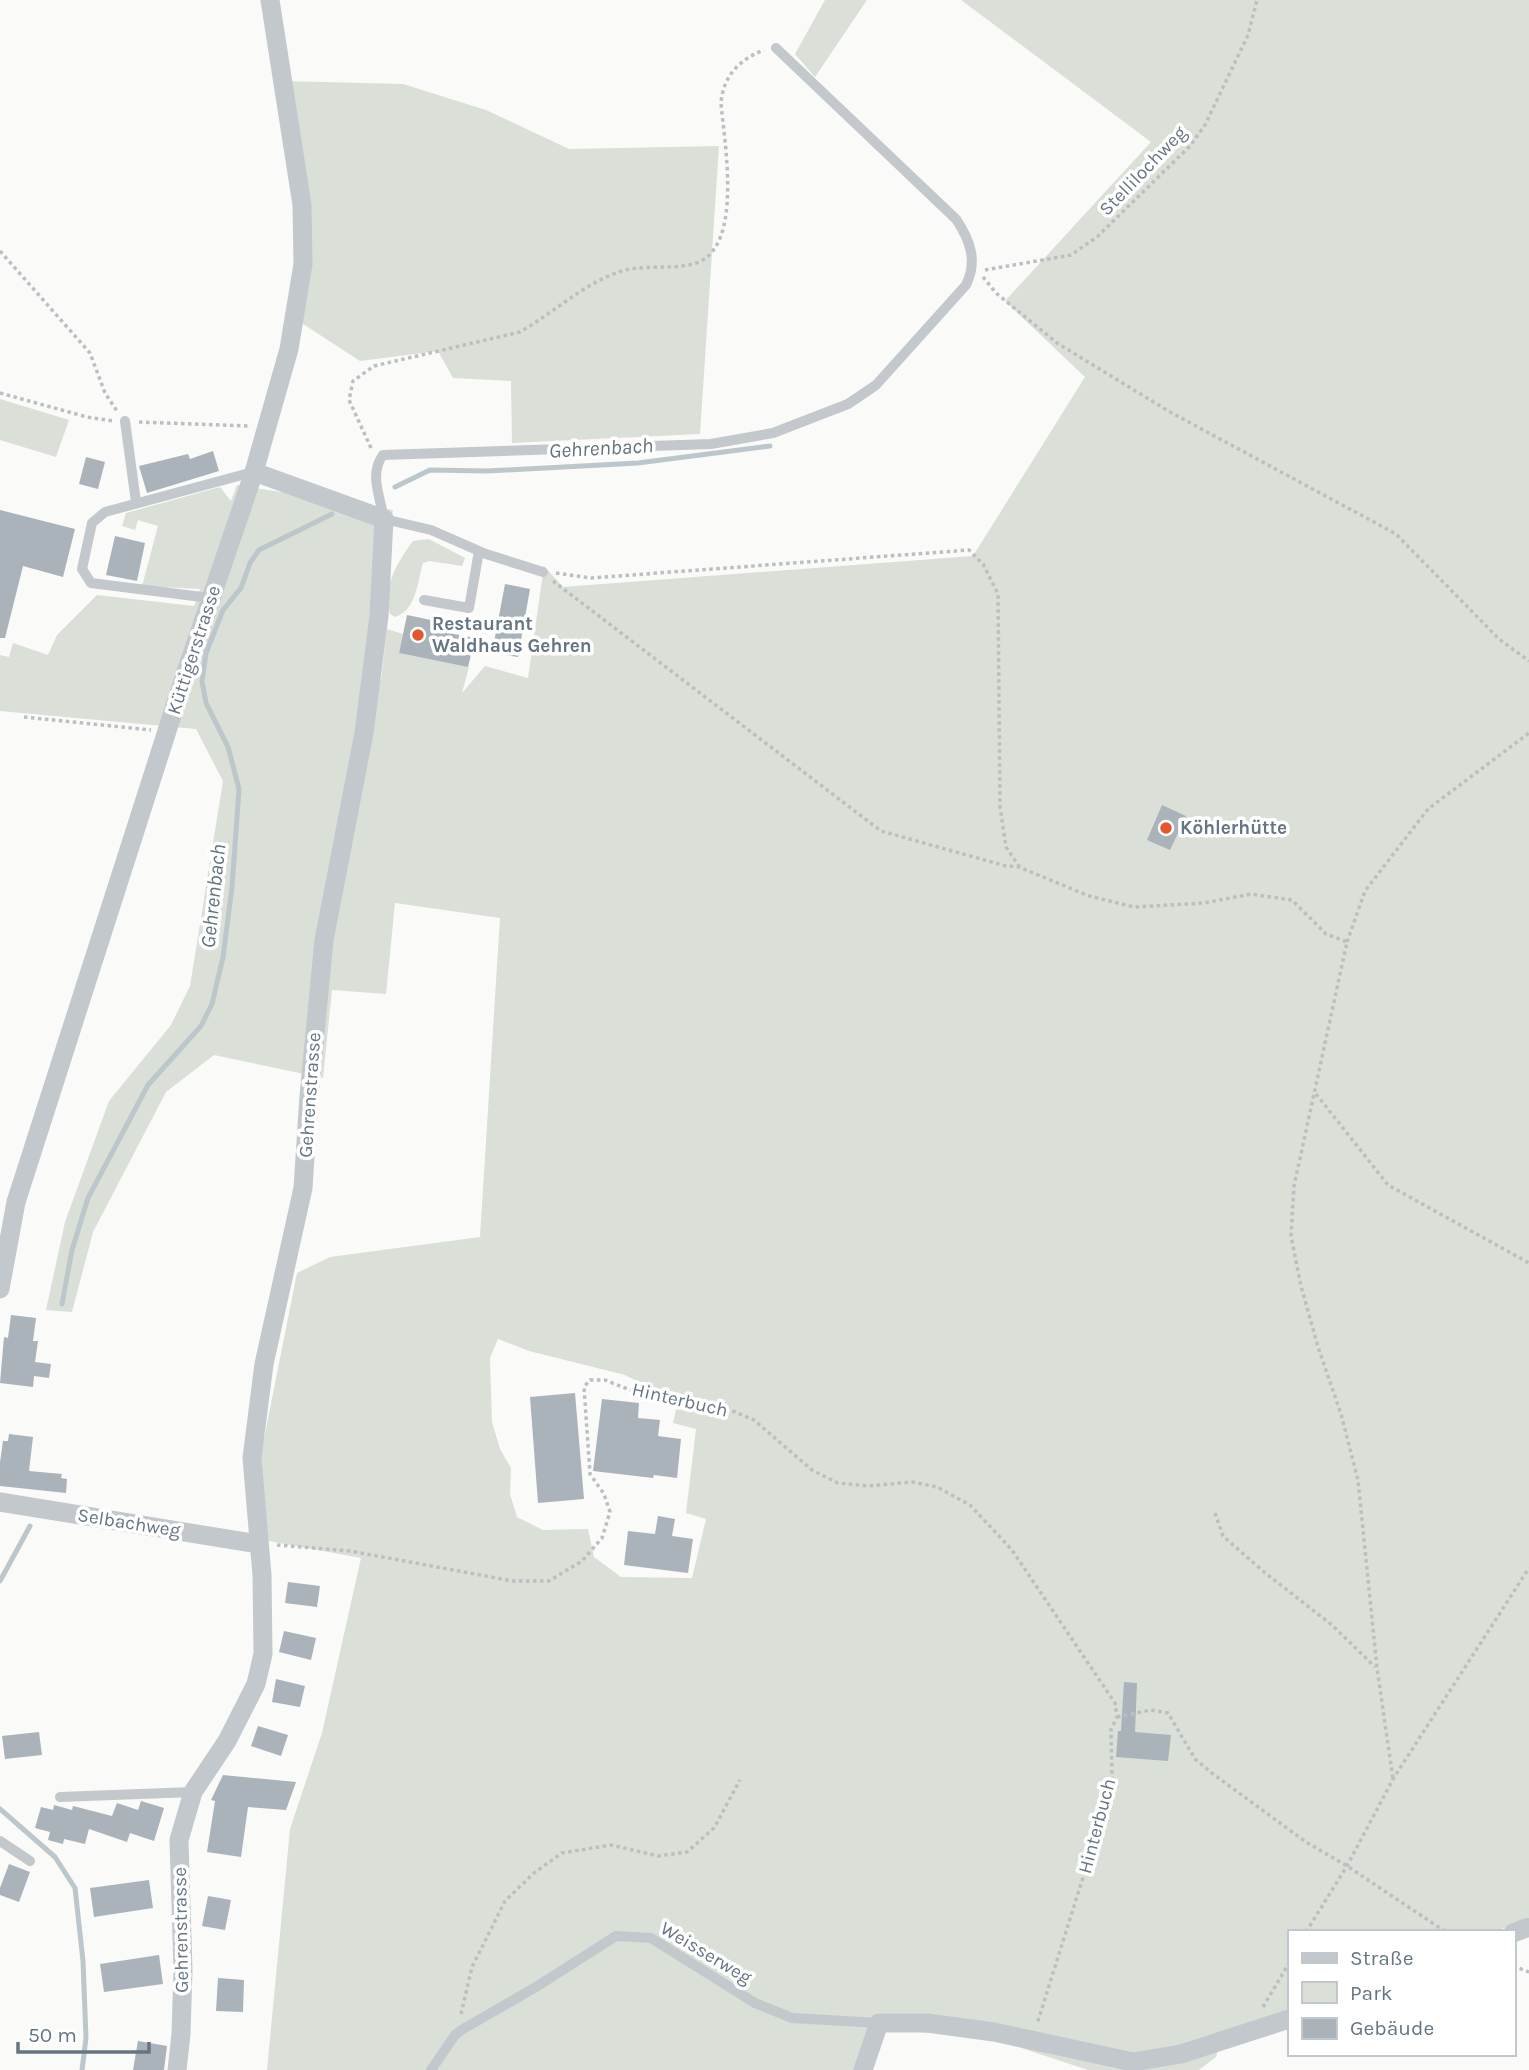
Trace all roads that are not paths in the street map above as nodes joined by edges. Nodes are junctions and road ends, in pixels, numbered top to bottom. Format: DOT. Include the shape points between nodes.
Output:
graph roads {
  1 [pos="270,0"];
  2 [pos="776,48"];
  3 [pos="124,421"];
  4 [pos="254,472"];
  5 [pos="136,502"];
  6 [pos="384,519"];
  7 [pos="479,551"];
  8 [pos="543,572"];
  9 [pos="210,598"];
  10 [pos="424,600"];
  11 [pos="0,1289"];
  12 [pos="0,1502"];
  13 [pos="258,1544"];
  14 [pos="193,1792"];
  15 [pos="60,1797"];
  16 [pos="0,1842"];
  17 [pos="30,1861"];
  18 [pos="1288,2019"];
  19 [pos="879,2023"];
  20 [pos="177,2070"];
  21 [pos="430,2070"];
  22 [pos="863,2070"];
  1 -- 4 [label="street, Küttigerstrasse" via="302,205 303,264 289,349"];
  2 -- 6 [label="lane" via="956,219 972,248 972,272 966,285 876,385 848,404 773,433 710,444 383,455 375,472"];
  3 -- 5 [label="lane"];
  4 -- 5 [label="lane"];
  4 -- 6 [label="street"];
  4 -- 9 [label="street, Küttigerstrasse"];
  5 -- 9 [label="lane" via="104,512 92,523 82,569 91,583"];
  6 -- 7 [label="lane" via="431,530"];
  6 -- 13 [label="street, Gehrenstrasse" via="379,616 364,733 324,940 303,1188 264,1364 252,1458"];
  7 -- 8 [label="lane"];
  7 -- 10 [label="lane" via="469,608"];
  9 -- 11 [label="street, Küttigerstrasse" via="16,1202"];
  12 -- 13 [label="street, Selbachweg"];
  13 -- 14 [label="street, Gehrenstrasse" via="262,1654 256,1684 227,1741"];
  14 -- 15 [label="lane"];
  14 -- 20 [label="street, Gehrenstrasse" via="179,1840 183,1970"];
  16 -- 17 [label="lane"];
  18 -- 19 [label="street" via="1181,2054 1133,2062 994,2032 927,2023"];
  19 -- 21 [label="lane, Weisserweg" via="792,2018 755,2003 652,1938 617,1936 463,2029"];
  19 -- 22 [label="street"];
}
